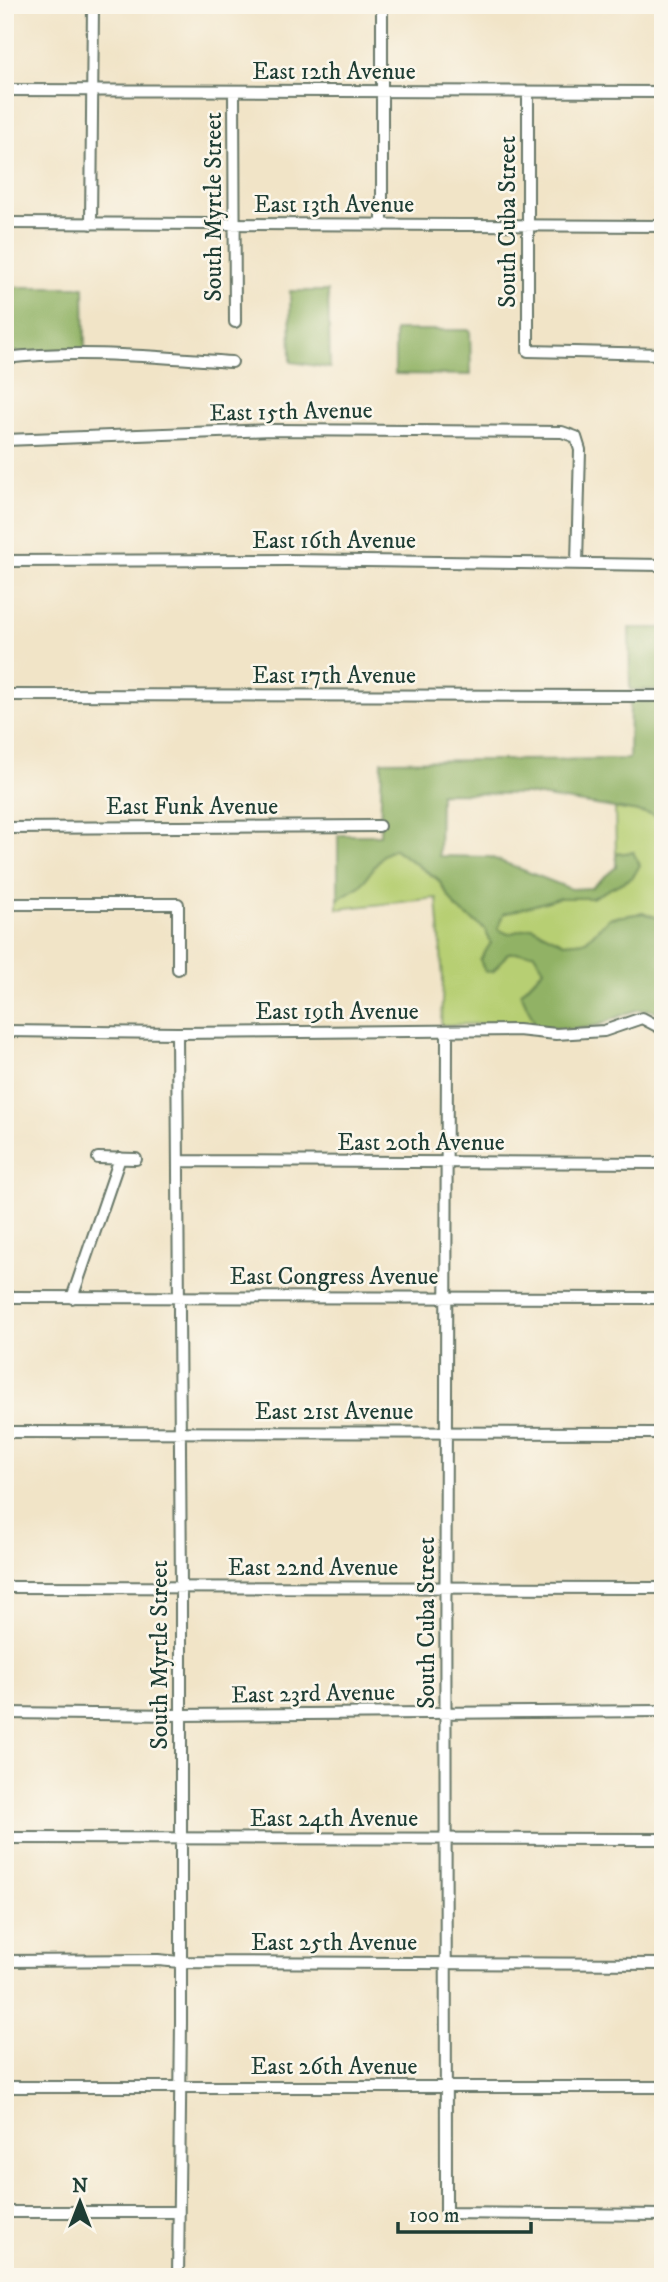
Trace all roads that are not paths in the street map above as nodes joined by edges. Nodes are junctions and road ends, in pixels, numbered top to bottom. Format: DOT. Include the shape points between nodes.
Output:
graph roads {
  1 [pos="93,5"];
  2 [pos="382,5"];
  3 [pos="5,90"];
  4 [pos="92,91"];
  5 [pos="234,92"];
  6 [pos="663,92"];
  7 [pos="382,93"];
  8 [pos="528,93"];
  9 [pos="5,223"];
  10 [pos="235,224"];
  11 [pos="91,225"];
  12 [pos="382,226"];
  13 [pos="663,226"];
  14 [pos="528,227"];
  15 [pos="235,322"];
  16 [pos="663,354"];
  17 [pos="5,358"];
  18 [pos="232,362"];
  19 [pos="5,439"];
  20 [pos="5,561"];
  21 [pos="578,563"];
  22 [pos="663,565"];
  23 [pos="5,695"];
  24 [pos="663,696"];
  25 [pos="379,826"];
  26 [pos="5,828"];
  27 [pos="5,904"];
  28 [pos="177,970"];
  29 [pos="663,1029"];
  30 [pos="5,1031"];
  31 [pos="177,1032"];
  32 [pos="447,1032"];
  33 [pos="98,1158"];
  34 [pos="120,1158"];
  35 [pos="136,1158"];
  36 [pos="179,1161"];
  37 [pos="663,1163"];
  38 [pos="446,1164"];
  39 [pos="5,1297"];
  40 [pos="178,1297"];
  41 [pos="446,1297"];
  42 [pos="72,1298"];
  43 [pos="663,1298"];
  44 [pos="5,1432"];
  45 [pos="444,1432"];
  46 [pos="178,1433"];
  47 [pos="663,1433"];
  48 [pos="5,1587"];
  49 [pos="447,1587"];
  50 [pos="181,1588"];
  51 [pos="663,1588"];
  52 [pos="663,1712"];
  53 [pos="5,1713"];
  54 [pos="447,1713"];
  55 [pos="180,1715"];
  56 [pos="5,1838"];
  57 [pos="446,1838"];
  58 [pos="663,1839"];
  59 [pos="180,1840"];
  60 [pos="5,1961"];
  61 [pos="180,1962"];
  62 [pos="446,1963"];
  63 [pos="663,1964"];
  64 [pos="5,2087"];
  65 [pos="179,2087"];
  66 [pos="663,2087"];
  67 [pos="446,2088"];
  68 [pos="5,2211"];
  69 [pos="177,2211"];
  70 [pos="663,2215"];
  71 [pos="178,2277"];
  1 -- 4 [label="street"];
  2 -- 7 [label="street"];
  3 -- 4 [label="street, East 12th Avenue"];
  4 -- 5 [label="street, East 12th Avenue"];
  4 -- 11 [label="street"];
  5 -- 7 [label="street, East 12th Avenue"];
  5 -- 10 [label="street, South Myrtle Street"];
  6 -- 8 [label="street, East 12th Avenue"];
  7 -- 8 [label="street, East 12th Avenue"];
  7 -- 12 [label="street"];
  8 -- 14 [label="street, South Cuba Street"];
  9 -- 11 [label="street, East 13th Avenue"];
  10 -- 11 [label="street, East 13th Avenue"];
  10 -- 12 [label="street, East 13th Avenue"];
  10 -- 15 [label="street, South Myrtle Street"];
  12 -- 14 [label="street, East 13th Avenue"];
  13 -- 14 [label="street, East 13th Avenue"];
  14 -- 16 [label="street, South Cuba Street" via="528,351"];
  17 -- 18 [label="street" via="118,356"];
  19 -- 21 [label="street, East 15th Avenue" via="273,430 562,432 576,437 580,450"];
  20 -- 21 [label="street, East 16th Avenue"];
  21 -- 22 [label="street, East 16th Avenue"];
  23 -- 24 [label="street, East 17th Avenue"];
  25 -- 26 [label="street, East Funk Avenue"];
  27 -- 28 [label="street" via="178,904"];
  29 -- 32 [label="street, East 19th Avenue" via="642,1018 604,1031"];
  30 -- 31 [label="street, East 19th Avenue"];
  31 -- 32 [label="street, East 19th Avenue"];
  31 -- 36 [label="street, South Myrtle Street"];
  32 -- 38 [label="street, South Cuba Street"];
  33 -- 34 [label="street"];
  34 -- 35 [label="street"];
  34 -- 42 [label="street"];
  36 -- 38 [label="street, East 20th Avenue"];
  36 -- 40 [label="street, South Myrtle Street"];
  37 -- 38 [label="street, East 20th Avenue"];
  38 -- 41 [label="street, South Cuba Street"];
  39 -- 42 [label="street, East Congress Avenue"];
  40 -- 41 [label="street, East Congress Avenue"];
  40 -- 42 [label="street, East Congress Avenue"];
  40 -- 46 [label="street, South Myrtle Street"];
  41 -- 43 [label="street, East Congress Avenue"];
  41 -- 45 [label="street, South Cuba Street"];
  44 -- 46 [label="street, East 21st Avenue"];
  45 -- 46 [label="street, East 21st Avenue"];
  45 -- 47 [label="street, East 21st Avenue"];
  45 -- 49 [label="street, South Cuba Street"];
  46 -- 50 [label="street, South Myrtle Street"];
  48 -- 50 [label="street, East 22nd Avenue"];
  49 -- 50 [label="street, East 22nd Avenue"];
  49 -- 51 [label="street, East 22nd Avenue"];
  49 -- 54 [label="street, South Cuba Street"];
  50 -- 55 [label="street, South Myrtle Street"];
  52 -- 54 [label="street, East 23rd Avenue"];
  53 -- 55 [label="street, East 23rd Avenue"];
  54 -- 55 [label="street, East 23rd Avenue"];
  54 -- 57 [label="street, South Cuba Street"];
  55 -- 59 [label="street, South Myrtle Street"];
  56 -- 59 [label="street, East 24th Avenue"];
  57 -- 58 [label="street, East 24th Avenue"];
  57 -- 59 [label="street, East 24th Avenue"];
  57 -- 62 [label="street, South Cuba Street"];
  59 -- 61 [label="street, South Myrtle Street"];
  60 -- 61 [label="street, East 25th Avenue"];
  61 -- 62 [label="street, East 25th Avenue"];
  61 -- 65 [label="street, South Myrtle Street"];
  62 -- 63 [label="street, East 25th Avenue"];
  62 -- 67 [label="street, South Cuba Street"];
  64 -- 65 [label="street, East 26th Avenue"];
  65 -- 67 [label="street, East 26th Avenue"];
  65 -- 69 [label="street, South Myrtle Street"];
  66 -- 67 [label="street, East 26th Avenue"];
  67 -- 70 [label="street, South Cuba Street" via="446,2213"];
  68 -- 69 [label="street"];
  69 -- 71 [label="street, South Myrtle Street"];
}
